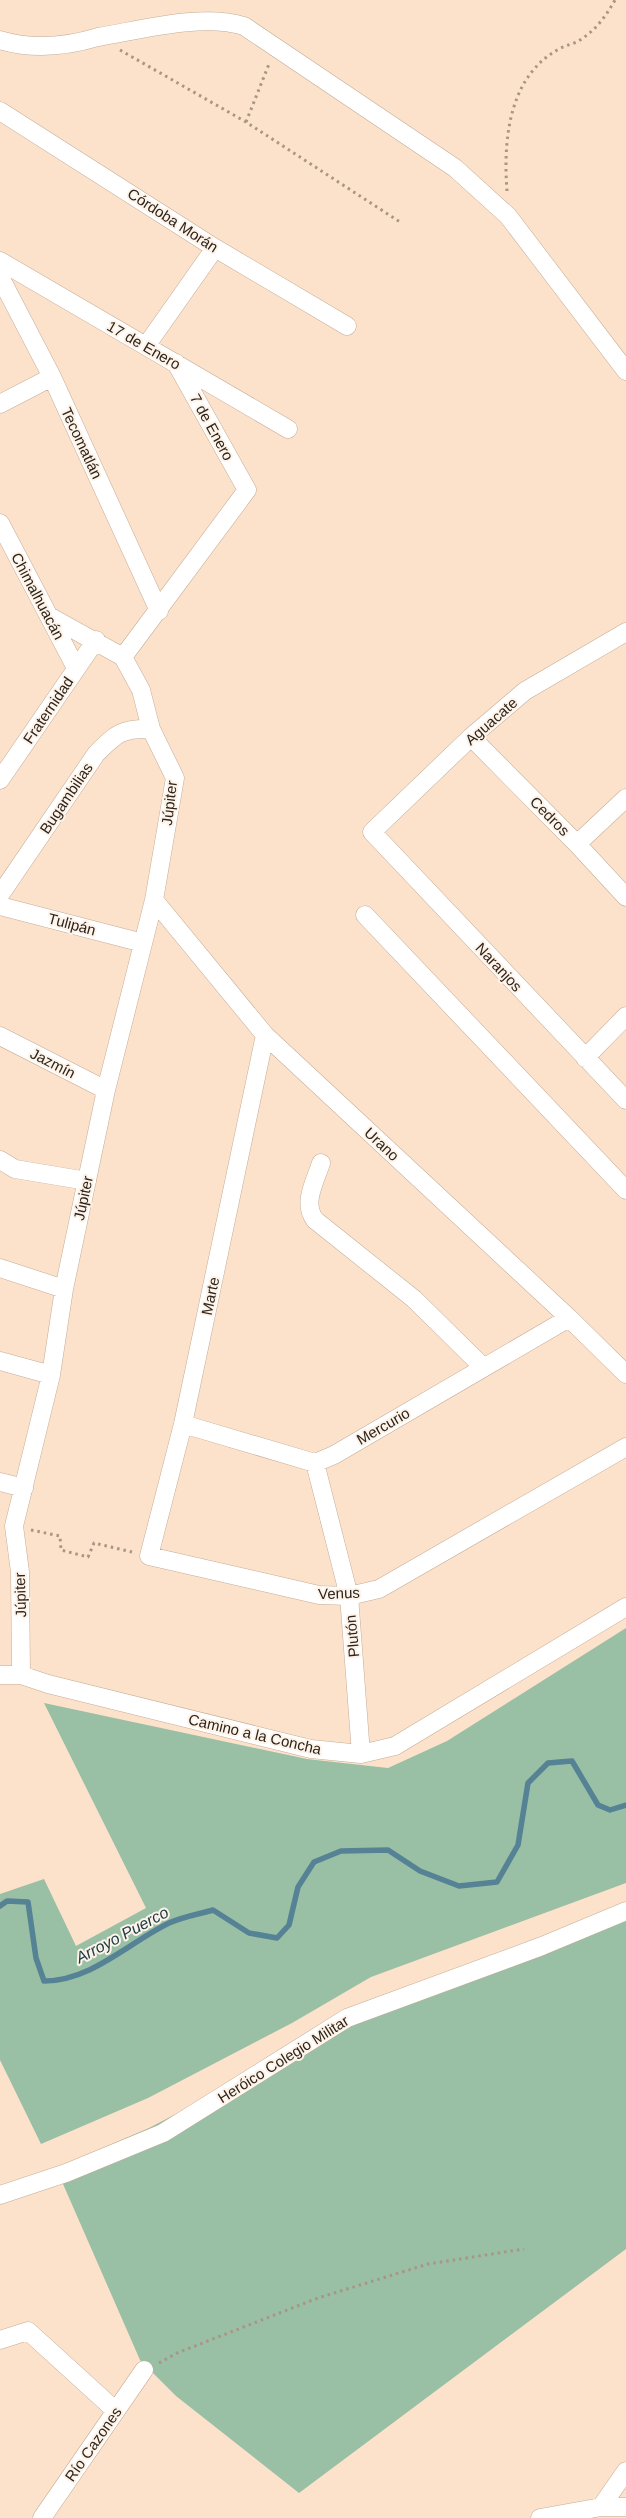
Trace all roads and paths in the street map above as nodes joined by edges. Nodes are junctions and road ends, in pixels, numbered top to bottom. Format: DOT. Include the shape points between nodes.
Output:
graph roads {
  1 [pos="615,0"];
  2 [pos="98,37"];
  3 [pos="0,40"];
  4 [pos="276,47"];
  5 [pos="0,111"];
  6 [pos="246,122"];
  7 [pos="508,216"];
  8 [pos="400,222"];
  9 [pos="215,248"];
  10 [pos="0,261"];
  11 [pos="0,278"];
  12 [pos="348,326"];
  13 [pos="146,346"];
  14 [pos="176,364"];
  15 [pos="626,371"];
  16 [pos="52,377"];
  17 [pos="0,404"];
  18 [pos="288,429"];
  19 [pos="0,523"];
  20 [pos="159,610"];
  21 [pos="49,616"];
  22 [pos="626,632"];
  23 [pos="96,640"];
  24 [pos="123,657"];
  25 [pos="76,668"];
  26 [pos="151,729"];
  27 [pos="471,737"];
  28 [pos="0,780"];
  29 [pos="626,798"];
  30 [pos="372,832"];
  31 [pos="577,844"];
  32 [pos="0,895"];
  33 [pos="626,897"];
  34 [pos="154,900"];
  35 [pos="0,906"];
  36 [pos="365,915"];
  37 [pos="143,943"];
  38 [pos="626,1016"];
  39 [pos="265,1035"];
  40 [pos="0,1036"];
  41 [pos="585,1058"];
  42 [pos="106,1090"];
  43 [pos="626,1100"];
  44 [pos="0,1160"];
  45 [pos="321,1163"];
  46 [pos="87,1181"];
  47 [pos="626,1190"];
  48 [pos="0,1268"];
  49 [pos="64,1289"];
  50 [pos="569,1318"];
  51 [pos="0,1361"];
  52 [pos="483,1367"];
  53 [pos="626,1374"];
  54 [pos="51,1375"];
  55 [pos="183,1424"];
  56 [pos="626,1447"];
  57 [pos="315,1463"];
  58 [pos="0,1482"];
  59 [pos="24,1488"];
  60 [pos="14,1526"];
  61 [pos="149,1556"];
  62 [pos="349,1596"];
  63 [pos="626,1607"];
  64 [pos="0,1675"];
  65 [pos="20,1675"];
  66 [pos="361,1754"];
  67 [pos="626,1911"];
  68 [pos="0,2195"];
  69 [pos="524,2249"];
  70 [pos="0,2340"];
  71 [pos="144,2370"];
  72 [pos="116,2411"];
  73 [pos="626,2471"];
  74 [pos="601,2507"];
  75 [pos="626,2507"];
  76 [pos="42,2518"];
  77 [pos="540,2518"];
  1 -- 7 [label="path" via="604,20 580,40 558,49 537,66 519,90 510,123 505,164"];
  2 -- 3 [label="street" via="37,48"];
  2 -- 4 [label="street" via="207,20 244,26"];
  2 -- 6 [label="path"];
  4 -- 6 [label="path"];
  4 -- 7 [label="street" via="455,168"];
  5 -- 9 [label="street, Córdoba Morán"];
  6 -- 8 [label="path"];
  7 -- 15 [label="street"];
  9 -- 12 [label="street, Córdoba Morán"];
  9 -- 13 [label="street"];
  10 -- 13 [label="street, 17 de Enero"];
  11 -- 16 [label="street, Tecomatlán"];
  13 -- 14 [label="street, 17 de Enero"];
  14 -- 18 [label="street, 17 de Enero"];
  14 -- 20 [label="street, 7 de Enero" via="247,490"];
  16 -- 17 [label="street"];
  16 -- 20 [label="street, Tecomatlán"];
  19 -- 21 [label="street, Chimalhuacán"];
  20 -- 24 [label="street"];
  21 -- 23 [label="street"];
  21 -- 25 [label="street, Chimalhuacán"];
  22 -- 27 [label="street, Aguacate" via="525,691"];
  23 -- 24 [label="street"];
  23 -- 25 [label="street, Fraternidad"];
  24 -- 26 [label="street, Júpiter" via="141,690"];
  25 -- 28 [label="street, Fraternidad"];
  26 -- 32 [label="street, Bugambilias" via="131,729 114,737 96,754"];
  26 -- 34 [label="street, Júpiter" via="175,778"];
  27 -- 30 [label="street, Aguacate"];
  27 -- 31 [label="street, Cedros"];
  29 -- 31 [label="street"];
  30 -- 41 [label="street, Naranjos"];
  31 -- 33 [label="street, Cedros"];
  34 -- 37 [label="street, Júpiter"];
  34 -- 39 [label="street, Urano"];
  35 -- 37 [label="street, Tulipán"];
  36 -- 47 [label="street"];
  37 -- 42 [label="street, Júpiter"];
  38 -- 41 [label="street"];
  39 -- 50 [label="street, Urano"];
  39 -- 55 [label="street, Marte"];
  40 -- 42 [label="street, Jazmín"];
  41 -- 43 [label="street, Naranjos"];
  42 -- 46 [label="street, Júpiter"];
  44 -- 46 [label="street" via="15,1169"];
  45 -- 52 [label="street" via="308,1201 311,1216 414,1299"];
  46 -- 49 [label="street, Júpiter"];
  48 -- 49 [label="street"];
  49 -- 54 [label="street, Júpiter"];
  50 -- 52 [label="street, Mercurio"];
  50 -- 53 [label="street, Urano"];
  51 -- 54 [label="street"];
  52 -- 57 [label="street, Mercurio"];
  54 -- 59 [label="street, Júpiter"];
  55 -- 57 [label="street"];
  55 -- 61 [label="street, Marte"];
  56 -- 62 [label="street, Venus" via="380,1589"];
  57 -- 62 [label="street, Plutón"];
  58 -- 59 [label="street"];
  59 -- 60 [label="street, Júpiter"];
  60 -- 61 [label="path" via="60,1536 61,1550 88,1557 94,1543"];
  60 -- 65 [label="street, Júpiter" via="20,1572"];
  61 -- 62 [label="street, Venus" via="319,1596"];
  62 -- 66 [label="street, Plutón"];
  63 -- 66 [label="street, Camino a la Concha" via="395,1746"];
  64 -- 65 [label="street, Camino a la Concha"];
  65 -- 66 [label="street, Camino a la Concha" via="311,1749"];
  67 -- 68 [label="street, Heróico Colegio Militar" via="542,1946 346,2018 163,2133 66,2173"];
  69 -- 71 [label="path" via="428,2264 318,2298 177,2353"];
  70 -- 72 [label="street" via="28,2331"];
  71 -- 72 [label="street, Río Cazones"];
  72 -- 76 [label="street, Río Cazones"];
  73 -- 74 [label="street"];
  74 -- 75 [label="street"];
  74 -- 77 [label="street"];
}
